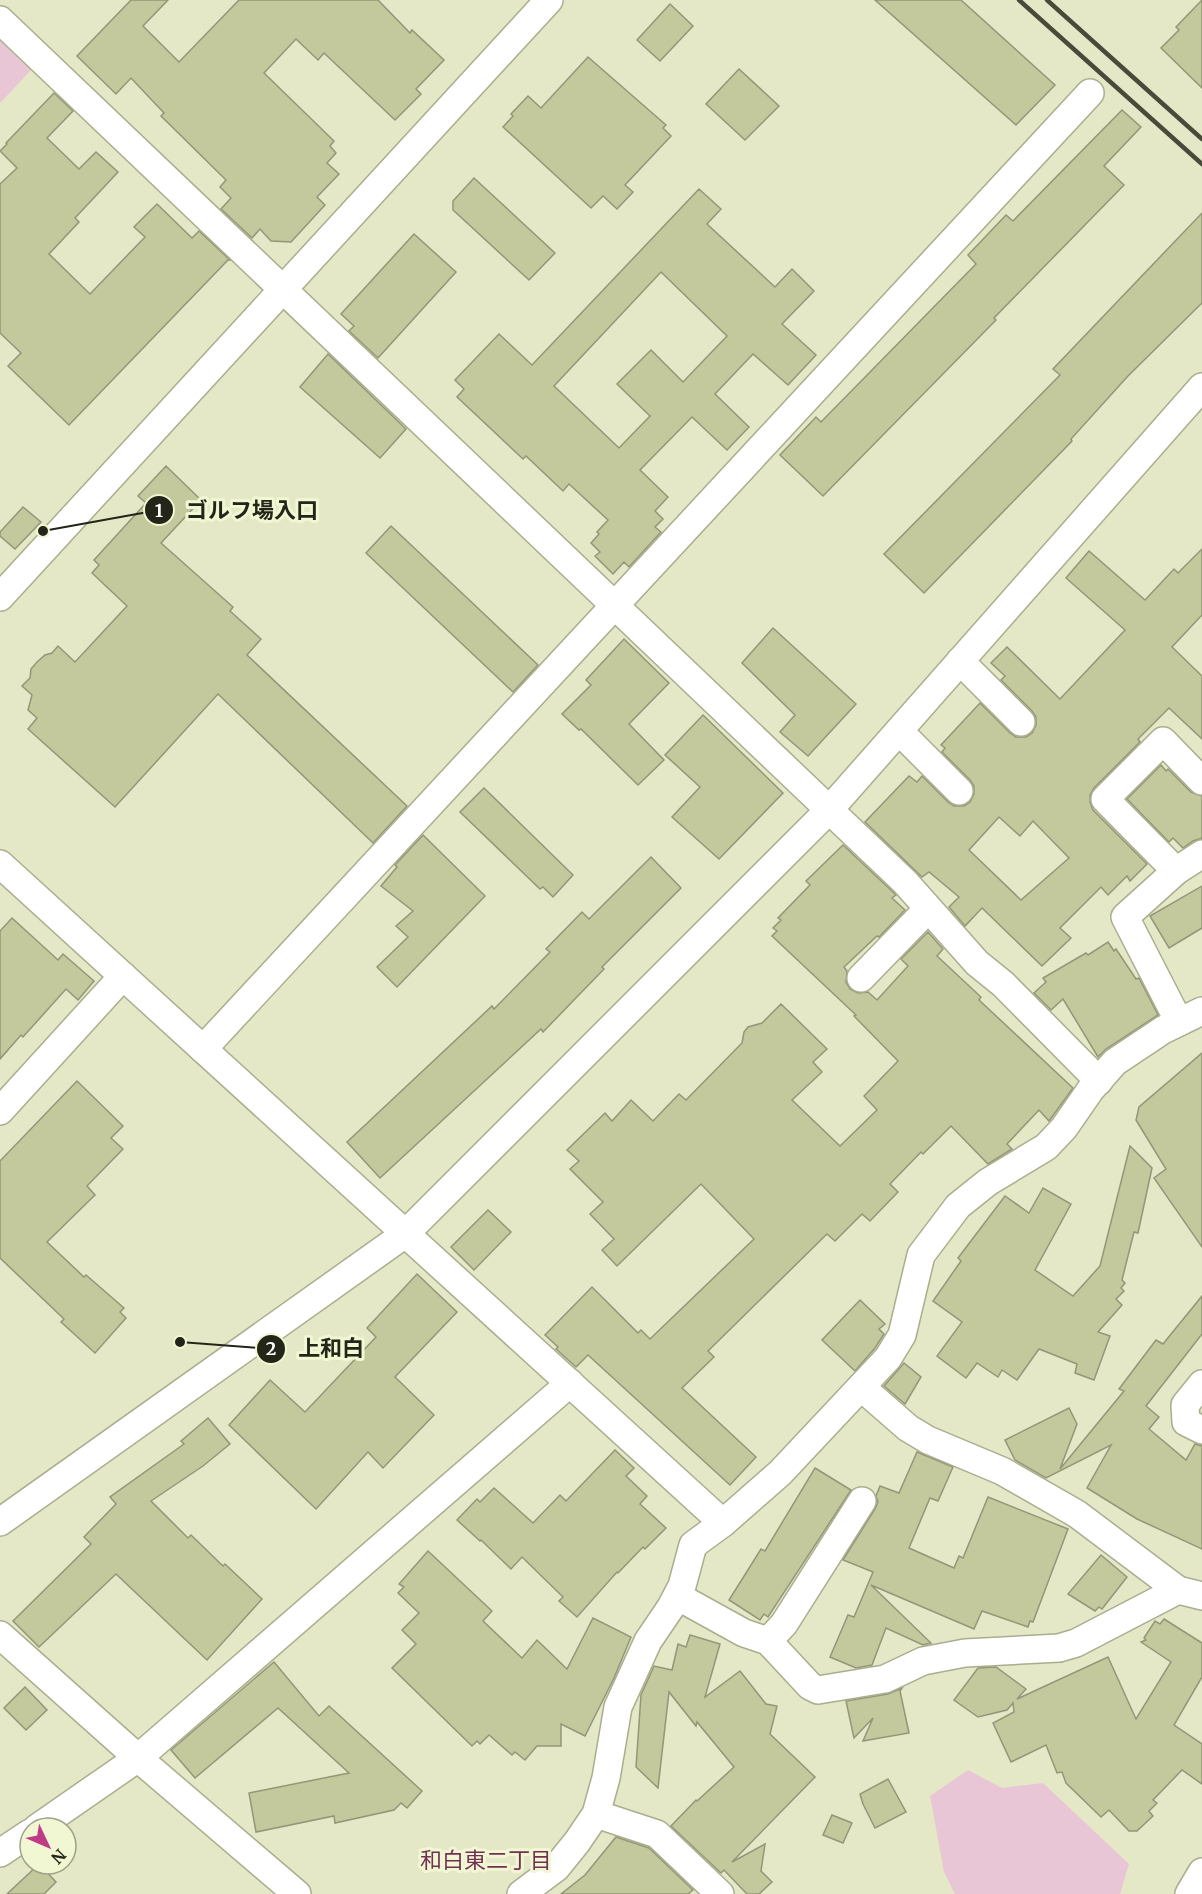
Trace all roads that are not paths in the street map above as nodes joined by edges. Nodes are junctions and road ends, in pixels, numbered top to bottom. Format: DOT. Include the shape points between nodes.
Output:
graph roads {
  1 [pos="549,0"];
  2 [pos="0,20"];
  3 [pos="1090,93"];
  4 [pos="283,288"];
  5 [pos="1202,387"];
  6 [pos="0,597"];
  7 [pos="614,606"];
  8 [pos="960,661"];
  9 [pos="1021,722"];
  10 [pos="899,730"];
  11 [pos="1202,781"];
  12 [pos="959,791"];
  13 [pos="829,810"];
  14 [pos="1202,854"];
  15 [pos="0,864"];
  16 [pos="1176,871"];
  17 [pos="928,909"];
  18 [pos="123,976"];
  19 [pos="861,978"];
  20 [pos="1196,1015"];
  21 [pos="203,1049"];
  22 [pos="1099,1081"];
  23 [pos="0,1111"];
  24 [pos="405,1234"];
  25 [pos="570,1383"];
  26 [pos="1202,1384"];
  27 [pos="861,1387"];
  28 [pos="1202,1430"];
  29 [pos="862,1501"];
  30 [pos="0,1522"];
  31 [pos="723,1523"];
  32 [pos="1190,1593"];
  33 [pos="677,1596"];
  34 [pos="0,1635"];
  35 [pos="768,1641"];
  36 [pos="138,1758"];
  37 [pos="596,1814"];
  38 [pos="54,1816"];
  39 [pos="18,1841"];
  40 [pos="0,1853"];
  41 [pos="1202,1872"];
  42 [pos="297,1894"];
  43 [pos="521,1894"];
  44 [pos="720,1894"];
  45 [pos="1189,1894"];
  1 -- 4 [label="street"];
  2 -- 4 [label="street"];
  3 -- 7 [label="street"];
  4 -- 6 [label="street"];
  4 -- 7 [label="street"];
  5 -- 8 [label="street"];
  7 -- 13 [label="street"];
  7 -- 21 [label="street"];
  8 -- 9 [label="street"];
  8 -- 10 [label="street"];
  10 -- 12 [label="street"];
  10 -- 13 [label="street"];
  11 -- 16 [label="street" via="1162,741 1105,799"];
  13 -- 17 [label="street"];
  13 -- 24 [label="street"];
  14 -- 16 [label="street"];
  15 -- 18 [label="street"];
  16 -- 20 [label="street" via="1125,917"];
  17 -- 19 [label="street"];
  17 -- 22 [label="street" via="977,963"];
  18 -- 21 [label="street"];
  18 -- 23 [label="street"];
  20 -- 22 [label="street" via="1163,1030 1115,1062"];
  21 -- 24 [label="street"];
  22 -- 27 [label="street" via="1046,1147 988,1182 958,1206 921,1255 902,1335 888,1358"];
  24 -- 25 [label="street"];
  24 -- 30 [label="street"];
  25 -- 31 [label="street"];
  25 -- 36 [label="street"];
  26 -- 28 [label="street" via="1185,1405 1186,1422"];
  27 -- 31 [label="street" via="780,1473"];
  27 -- 32 [label="street" via="908,1428 1002,1471 1077,1514"];
  29 -- 35 [label="street" via="784,1624"];
  31 -- 33 [label="street" via="693,1545"];
  32 -- 35 [label="street" via="1076,1644 964,1653 923,1661 885,1679 818,1690"];
  33 -- 35 [label="street" via="744,1633"];
  33 -- 37 [label="street" via="648,1641 618,1707"];
  34 -- 36 [label="street"];
  36 -- 38 [label="street"];
  36 -- 42 [label="street"];
  37 -- 43 [label="street" via="556,1868"];
  37 -- 44 [label="street" via="657,1834"];
  39 -- 40 [label="street"];
  41 -- 45 [label="street"];
}
